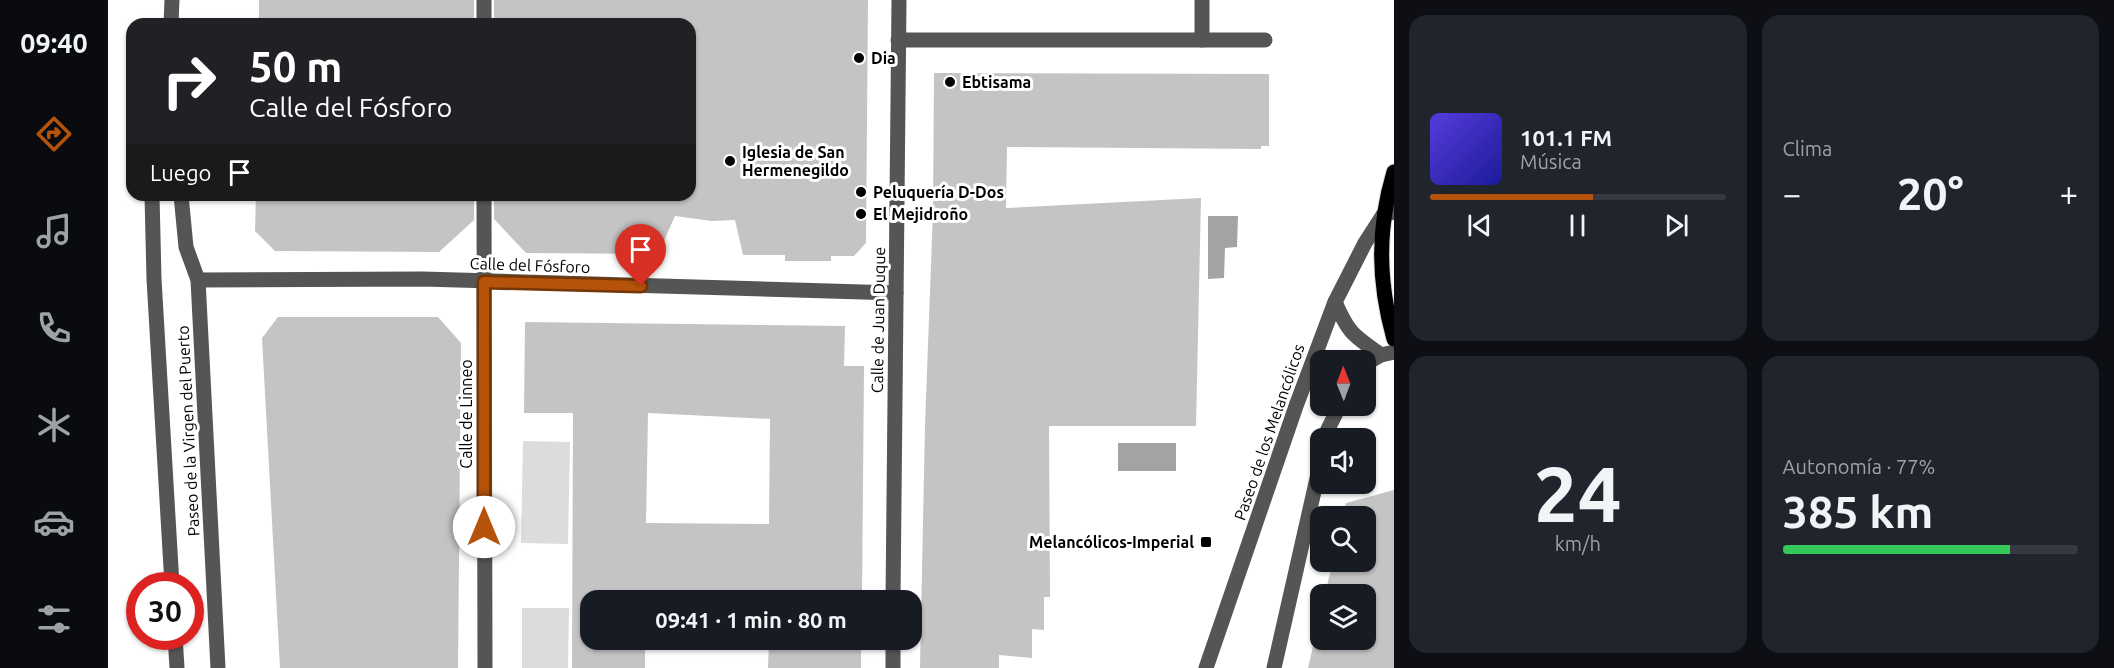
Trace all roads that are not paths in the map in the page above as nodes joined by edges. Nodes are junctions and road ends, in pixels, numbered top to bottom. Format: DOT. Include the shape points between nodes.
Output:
graph roads {
  1 [pos="172,0"];
  2 [pos="484,0"];
  3 [pos="898,0"];
  4 [pos="1202,0"];
  5 [pos="171,18"];
  6 [pos="484,18"];
  7 [pos="1265,39"];
  8 [pos="898,40"];
  9 [pos="1202,40"];
  10 [pos="1394,172"];
  11 [pos="152,201"];
  12 [pos="182,201"];
  13 [pos="484,201"];
  14 [pos="1388,213"];
  15 [pos="1394,232"];
  16 [pos="198,280"];
  17 [pos="484,282"];
  18 [pos="896,293"];
  19 [pos="1335,302"];
  20 [pos="1394,339"];
  21 [pos="1388,354"];
  22 [pos="1313,494"];
  23 [pos="171,572"];
  24 [pos="894,590"];
  25 [pos="176,650"];
  26 [pos="893,650"];
  27 [pos="177,668"];
  28 [pos="218,668"];
  29 [pos="485,668"];
  30 [pos="893,668"];
  31 [pos="1206,668"];
  32 [pos="1274,668"];
  1 -- 5 [label="street"];
  2 -- 6 [label="street"];
  3 -- 8 [label="street, Calle de Juan Duque"];
  4 -- 9 [label="street"];
  7 -- 9 [label="street"];
  8 -- 9 [label="street"];
  8 -- 18 [label="street, Calle de Juan Duque"];
  10 -- 14 [label="main road"];
  11 -- 23 [label="street, Paseo de la Virgen del Puerto"];
  12 -- 16 [label="street, Paseo de la Virgen del Puerto" via="186,247"];
  13 -- 17 [label="street, Calle de Linneo"];
  14 -- 15 [label="main road"];
  14 -- 19 [label="street, Paseo de los Melancólicos" via="1365,243"];
  14 -- 20 [label="main road" via="1381,243 1382,273"];
  16 -- 17 [label="street, Calle del Fósforo"];
  16 -- 28 [label="street, Paseo de la Virgen del Puerto"];
  17 -- 18 [label="street, Calle del Fósforo"];
  17 -- 29 [label="street, Calle de Linneo"];
  18 -- 24 [label="street, Calle de Juan Duque"];
  19 -- 21 [label="street" via="1353,335"];
  19 -- 31 [label="street, Paseo de los Melancólicos"];
  22 -- 32 [label="street"];
  25 -- 27 [label="street"];
  26 -- 30 [label="street"];
}
